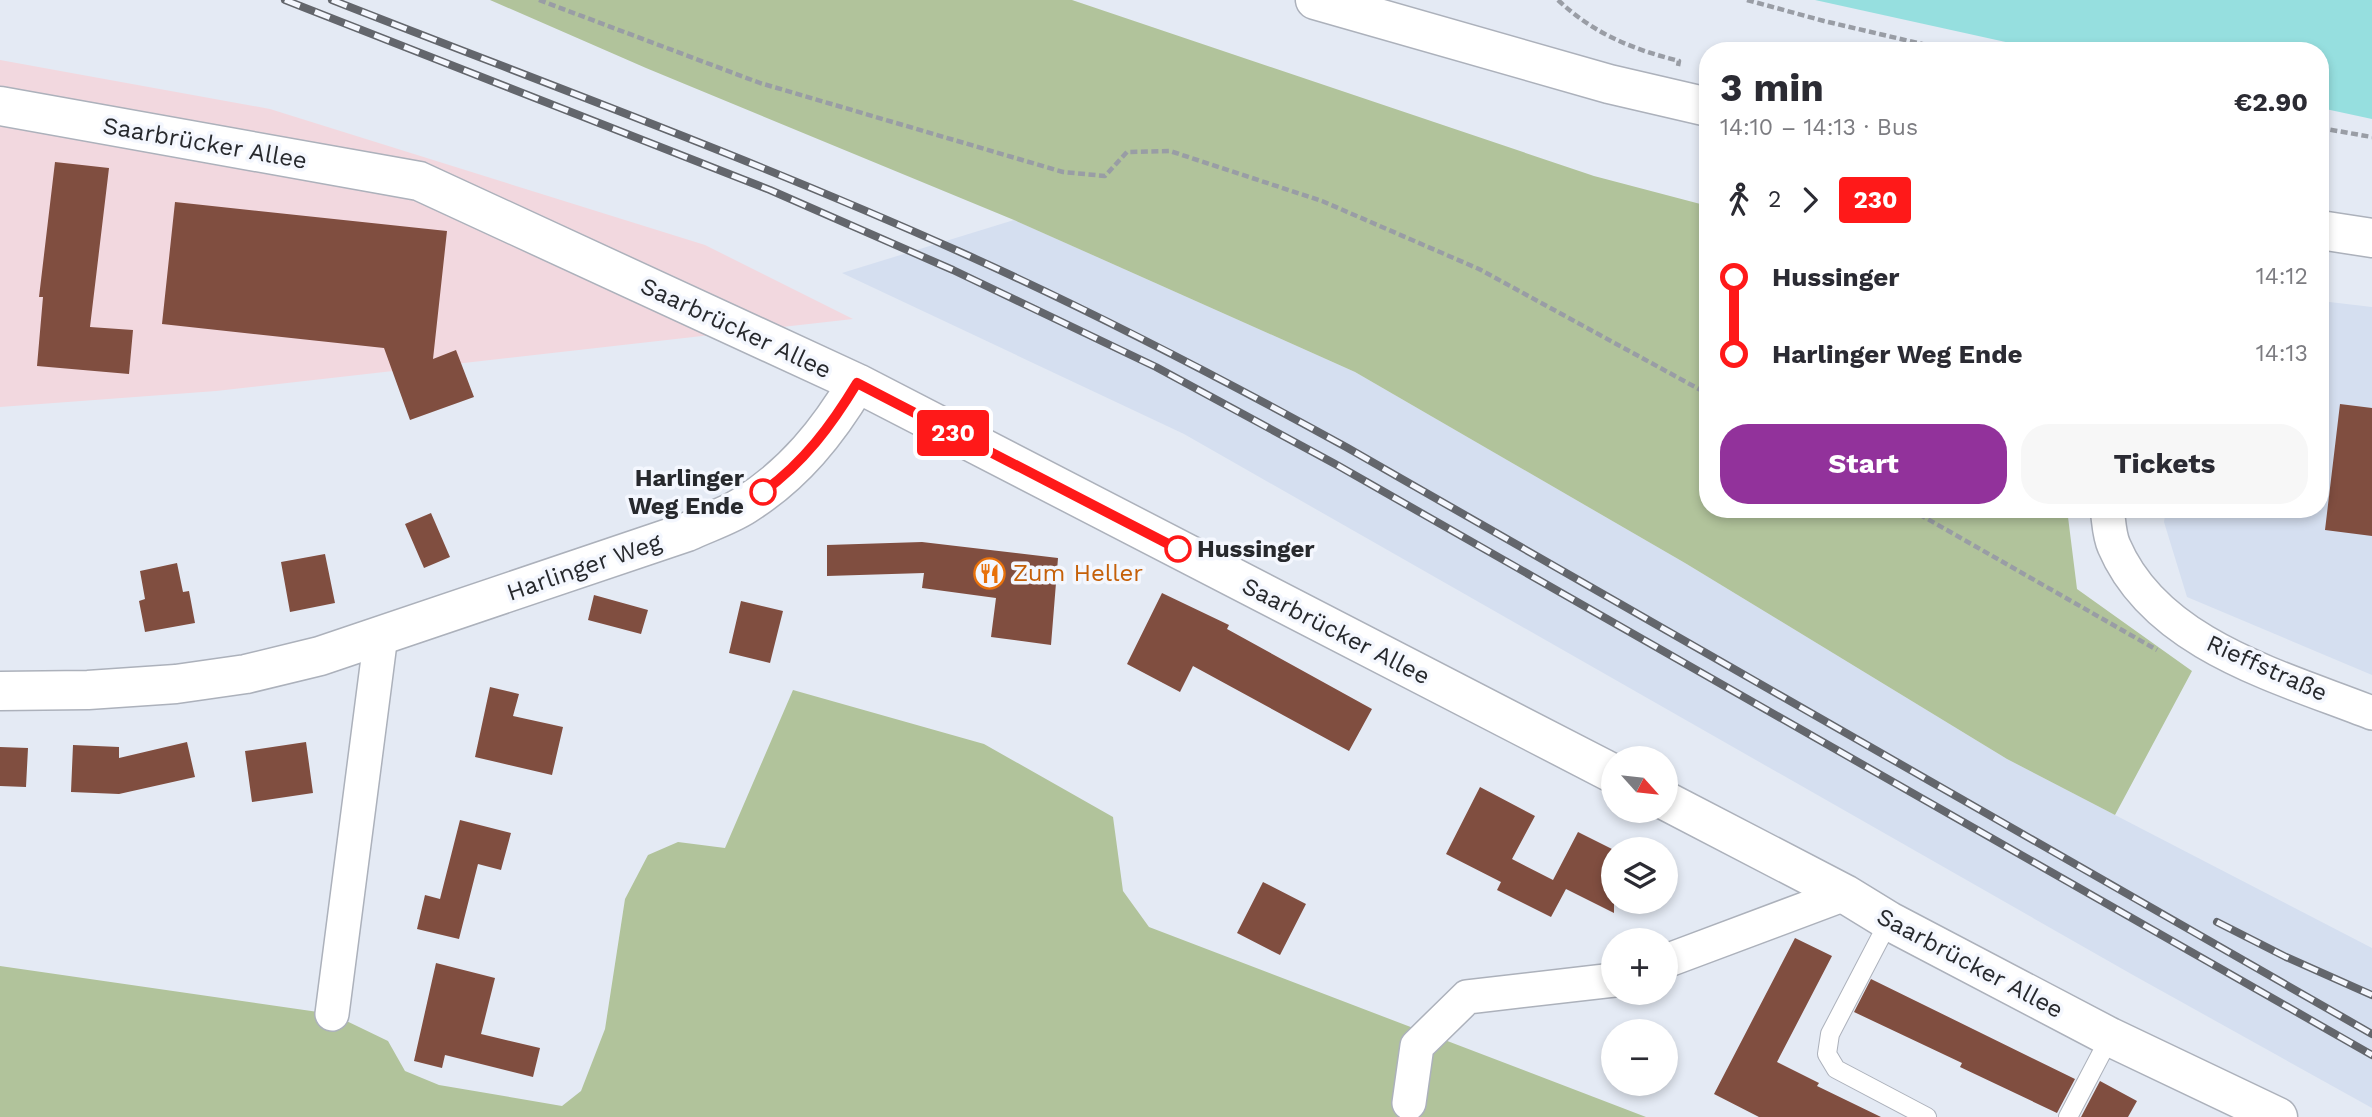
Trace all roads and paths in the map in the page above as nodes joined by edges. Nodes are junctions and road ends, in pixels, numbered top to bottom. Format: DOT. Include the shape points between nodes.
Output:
graph roads {
  1 [pos="539,0"];
  2 [pos="1315,0"];
  3 [pos="1558,0"];
  4 [pos="1747,0"];
  5 [pos="1914,42"];
  6 [pos="1670,98"];
  7 [pos="1699,105"];
  8 [pos="0,106"];
  9 [pos="2329,130"];
  10 [pos="2372,137"];
  11 [pos="2329,231"];
  12 [pos="2372,238"];
  13 [pos="857,383"];
  14 [pos="1699,389"];
  15 [pos="1926,518"];
  16 [pos="2109,518"];
  17 [pos="381,635"];
  18 [pos="2197,638"];
  19 [pos="0,691"];
  20 [pos="2372,713"];
  21 [pos="1601,767"];
  22 [pos="1678,807"];
  23 [pos="1845,894"];
  24 [pos="1889,921"];
  25 [pos="1678,957"];
  26 [pos="1601,982"];
  27 [pos="332,1014"];
  28 [pos="2110,1037"];
  29 [pos="1409,1103"];
  30 [pos="1927,1117"];
  31 [pos="2068,1117"];
  32 [pos="2278,1117"];
  1 -- 14 [label="path" via="760,83 1063,172 1105,176 1127,152 1170,151 1322,201 1479,269"];
  2 -- 6 [label="street"];
  3 -- 6 [label="path" via="1605,36 1679,61"];
  4 -- 5 [label="path"];
  6 -- 7 [label="street"];
  8 -- 13 [label="street, Saarbrücker Allee" via="419,181"];
  9 -- 10 [label="path"];
  11 -- 12 [label="street"];
  13 -- 17 [label="street, Harlinger Weg" via="814,447 744,506 687,532"];
  13 -- 21 [label="street, Saarbrücker Allee"];
  15 -- 18 [label="path" via="2173,659"];
  16 -- 18 [label="street, Rieffstraße" via="2113,543 2127,572 2170,618"];
  17 -- 19 [label="street, Harlinger Weg" via="246,674 88,691"];
  17 -- 27 [label="street"];
  18 -- 20 [label="street, Rieffstraße" via="2238,660"];
  22 -- 23 [label="street, Saarbrücker Allee"];
  23 -- 24 [label="street, Saarbrücker Allee"];
  23 -- 25 [label="street"];
  24 -- 28 [label="street, Saarbrücker Allee"];
  24 -- 30 [label="lane" via="1830,1034 1827,1054 1836,1069"];
  26 -- 29 [label="street" via="1467,998 1417,1046"];
  28 -- 31 [label="lane"];
  28 -- 32 [label="street, Saarbrücker Allee"];
}
